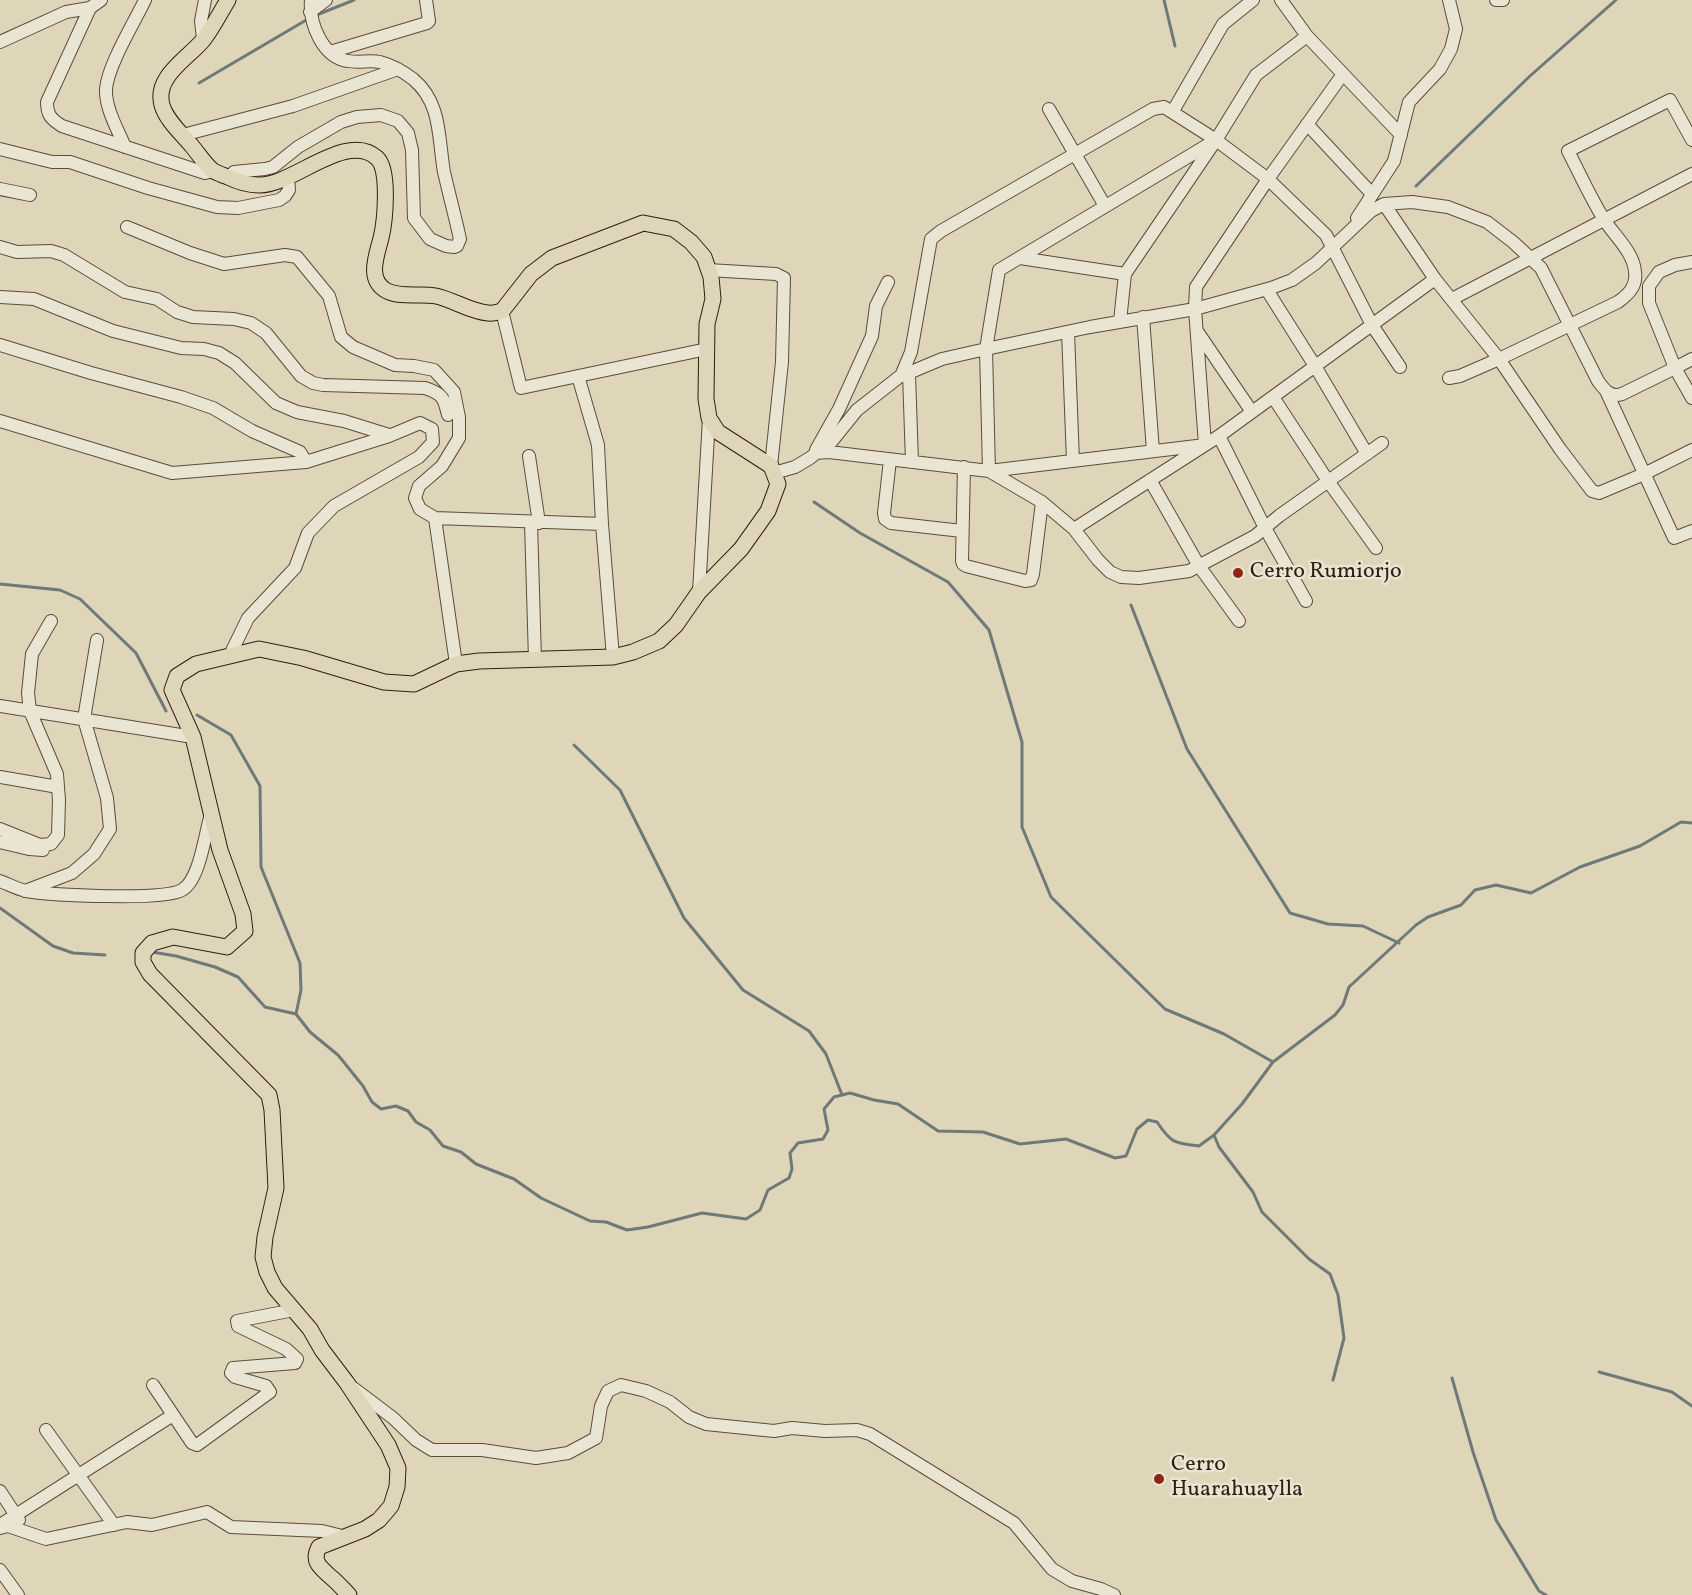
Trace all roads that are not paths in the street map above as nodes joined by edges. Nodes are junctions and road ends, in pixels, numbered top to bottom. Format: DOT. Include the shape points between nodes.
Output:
graph roads {
  1 [pos="101,0"];
  2 [pos="145,0"];
  3 [pos="205,0"];
  4 [pos="228,0"];
  5 [pos="326,0"];
  6 [pos="426,0"];
  7 [pos="1253,0"];
  8 [pos="1281,0"];
  9 [pos="1449,0"];
  10 [pos="1496,0"];
  11 [pos="1503,0"];
  12 [pos="310,6"];
  13 [pos="90,8"];
  14 [pos="1307,36"];
  15 [pos="203,39"];
  16 [pos="1,44"];
  17 [pos="330,52"];
  18 [pos="398,69"];
  19 [pos="1343,74"];
  20 [pos="1049,109"];
  21 [pos="1173,111"];
  22 [pos="1307,124"];
  23 [pos="183,135"];
  24 [pos="1401,135"];
  25 [pos="1216,140"];
  26 [pos="1692,140"];
  27 [pos="125,147"];
  28 [pos="0,149"];
  29 [pos="1074,153"];
  30 [pos="212,171"];
  31 [pos="1692,174"];
  32 [pos="229,178"];
  33 [pos="288,178"];
  34 [pos="1268,179"];
  35 [pos="0,189"];
  36 [pos="1372,194"];
  37 [pos="30,195"];
  38 [pos="1384,204"];
  39 [pos="1105,207"];
  40 [pos="1605,220"];
  41 [pos="127,227"];
  42 [pos="1349,231"];
  43 [pos="0,247"];
  44 [pos="1332,249"];
  45 [pos="1531,257"];
  46 [pos="1020,258"];
  47 [pos="1692,262"];
  48 [pos="708,270"];
  49 [pos="1125,274"];
  50 [pos="1435,279"];
  51 [pos="888,282"];
  52 [pos="1267,290"];
  53 [pos="0,297"];
  54 [pos="1452,299"];
  55 [pos="1195,309"];
  56 [pos="502,311"];
  57 [pos="1143,318"];
  58 [pos="1120,321"];
  59 [pos="1372,325"];
  60 [pos="1569,325"];
  61 [pos="1196,329"];
  62 [pos="1068,332"];
  63 [pos="0,345"];
  64 [pos="707,349"];
  65 [pos="986,349"];
  66 [pos="1499,359"];
  67 [pos="1692,359"];
  68 [pos="1315,366"];
  69 [pos="1400,367"];
  70 [pos="1675,368"];
  71 [pos="905,375"];
  72 [pos="578,376"];
  73 [pos="1449,378"];
  74 [pos="1607,393"];
  75 [pos="1273,397"];
  76 [pos="1692,398"];
  77 [pos="1252,412"];
  78 [pos="454,416"];
  79 [pos="709,418"];
  80 [pos="0,422"];
  81 [pos="432,429"];
  82 [pos="389,436"];
  83 [pos="1219,436"];
  84 [pos="1382,443"];
  85 [pos="1205,445"];
  86 [pos="1692,450"];
  87 [pos="1153,451"];
  88 [pos="814,453"];
  89 [pos="1367,454"];
  90 [pos="529,456"];
  91 [pos="890,460"];
  92 [pos="1073,461"];
  93 [pos="306,462"];
  94 [pos="912,462"];
  95 [pos="964,467"];
  96 [pos="773,470"];
  97 [pos="989,471"];
  98 [pos="1644,474"];
  99 [pos="1150,480"];
  100 [pos="1328,481"];
  101 [pos="1042,502"];
  102 [pos="435,518"];
  103 [pos="535,523"];
  104 [pos="602,524"];
  105 [pos="1265,528"];
  106 [pos="1074,530"];
  107 [pos="962,531"];
  108 [pos="1692,531"];
  109 [pos="1376,548"];
  110 [pos="1199,566"];
  111 [pos="699,592"];
  112 [pos="1306,601"];
  113 [pos="51,621"];
  114 [pos="1239,621"];
  115 [pos="97,640"];
  116 [pos="228,657"];
  117 [pos="613,657"];
  118 [pos="535,660"];
  119 [pos="456,664"];
  120 [pos="0,706"];
  121 [pos="30,711"];
  122 [pos="84,720"];
  123 [pos="193,737"];
  124 [pos="0,777"];
  125 [pos="58,786"];
  126 [pos="211,814"];
  127 [pos="0,829"];
  128 [pos="0,842"];
  129 [pos="51,844"];
  130 [pos="0,881"];
  131 [pos="25,891"];
  132 [pos="294,1310"];
  133 [pos="347,1383"];
  134 [pos="153,1384"];
  135 [pos="173,1414"];
  136 [pos="46,1430"];
  137 [pos="78,1475"];
  138 [pos="0,1491"];
  139 [pos="16,1515"];
  140 [pos="114,1525"];
  141 [pos="0,1527"];
  142 [pos="27,1532"];
  143 [pos="346,1537"];
  144 [pos="0,1570"];
  145 [pos="18,1595"];
  146 [pos="349,1595"];
  147 [pos="1114,1595"];
  1 -- 13 [label="street"];
  2 -- 27 [label="street" via="111,70 106,90"];
  3 -- 15 [label="street"];
  4 -- 15 [label="main road"];
  5 -- 12 [label="street"];
  6 -- 17 [label="street" via="427,23"];
  7 -- 21 [label="street" via="1223,24"];
  8 -- 14 [label="street"];
  9 -- 24 [label="street" via="1456,28 1451,49 1440,69 1409,102"];
  10 -- 11 [label="street"];
  12 -- 17 [label="street" via="317,34"];
  13 -- 16 [label="street" via="66,12"];
  13 -- 27 [label="street" via="47,102 47,112 62,126"];
  14 -- 19 [label="street"];
  14 -- 25 [label="street" via="1256,75"];
  15 -- 23 [label="main road" via="166,77 162,89 162,104"];
  17 -- 18 [label="street" via="339,59 380,62"];
  18 -- 23 [label="street" via="293,106"];
  18 -- 32 [label="street" via="414,80 432,102 460,239 457,246 430,239 414,218 408,133 398,121 381,115 341,122 273,167 234,172"];
  19 -- 22 [label="street"];
  19 -- 24 [label="street"];
  20 -- 29 [label="street"];
  21 -- 25 [label="street"];
  21 -- 29 [label="street" via="1164,107 1153,110"];
  22 -- 34 [label="street"];
  22 -- 36 [label="street"];
  23 -- 30 [label="main road"];
  24 -- 36 [label="street" via="1394,161"];
  25 -- 34 [label="street"];
  25 -- 39 [label="street"];
  25 -- 49 [label="street"];
  26 -- 40 [label="street" via="1670,100 1568,151"];
  27 -- 30 [label="street" via="205,173"];
  28 -- 33 [label="street" via="52,162 70,162 217,207 238,208 279,200 289,190"];
  29 -- 39 [label="street"];
  29 -- 71 [label="street" via="932,240"];
  30 -- 32 [label="main road"];
  31 -- 40 [label="street"];
  32 -- 33 [label="main road" via="261,186"];
  33 -- 56 [label="main road" via="333,155 358,150 375,156 385,172 386,186 381,237 375,255 376,281 396,295 437,296 489,314"];
  34 -- 44 [label="street" via="1326,235"];
  34 -- 55 [label="street" via="1196,286"];
  35 -- 37 [label="street"];
  36 -- 42 [label="street"];
  38 -- 42 [label="street"];
  38 -- 45 [label="street" via="1412,202 1466,213 1487,222"];
  38 -- 50 [label="street"];
  39 -- 46 [label="street"];
  40 -- 45 [label="street"];
  40 -- 60 [label="street" via="1632,259 1635,283 1618,302"];
  41 -- 78 [label="street" via="224,264 285,255 297,257 329,296 341,337 353,347 395,365 434,370 454,393"];
  42 -- 44 [label="street"];
  43 -- 78 [label="street" via="64,255 125,292 157,299 193,317 251,323 266,333 301,376 313,383 425,388 444,398"];
  44 -- 52 [label="street" via="1292,280"];
  44 -- 59 [label="street"];
  45 -- 54 [label="street"];
  45 -- 60 [label="street" via="1541,268"];
  46 -- 49 [label="street"];
  46 -- 65 [label="street" via="999,270"];
  47 -- 70 [label="street" via="1659,272 1649,286 1649,303"];
  48 -- 56 [label="main road" via="704,257 674,229 644,223 552,258 531,274"];
  48 -- 64 [label="main road" via="713,299"];
  48 -- 96 [label="street" via="776,274 784,278"];
  49 -- 58 [label="street"];
  50 -- 54 [label="street"];
  50 -- 59 [label="street"];
  51 -- 88 [label="street" via="876,306 872,336"];
  52 -- 55 [label="street"];
  52 -- 68 [label="street"];
  53 -- 82 [label="street" via="34,299 113,331 219,353 235,363 276,403"];
  54 -- 66 [label="street"];
  55 -- 57 [label="street"];
  55 -- 61 [label="street"];
  56 -- 72 [label="street" via="521,388"];
  57 -- 58 [label="street"];
  57 -- 87 [label="street"];
  58 -- 62 [label="street"];
  59 -- 68 [label="street"];
  59 -- 69 [label="street"];
  60 -- 66 [label="street"];
  60 -- 74 [label="street"];
  61 -- 77 [label="street"];
  61 -- 85 [label="street"];
  62 -- 65 [label="street"];
  62 -- 92 [label="street"];
  63 -- 93 [label="street" via="213,408 300,452"];
  64 -- 72 [label="street"];
  64 -- 79 [label="main road"];
  65 -- 71 [label="street" via="942,359"];
  65 -- 97 [label="street"];
  66 -- 73 [label="street"];
  66 -- 98 [label="street" via="1592,491 1599,493"];
  67 -- 70 [label="street"];
  68 -- 75 [label="street"];
  68 -- 89 [label="street"];
  70 -- 74 [label="street" via="1617,396"];
  70 -- 76 [label="street"];
  71 -- 88 [label="street" via="857,410 832,441"];
  71 -- 94 [label="street"];
  72 -- 104 [label="street" via="598,445"];
  74 -- 98 [label="street"];
  75 -- 77 [label="street"];
  75 -- 100 [label="street"];
  77 -- 83 [label="street"];
  78 -- 81 [label="street"];
  78 -- 102 [label="street" via="459,438 442,466 419,486 415,498 420,509"];
  79 -- 96 [label="main road" via="717,432"];
  79 -- 111 [label="street"];
  80 -- 93 [label="street" via="172,473"];
  81 -- 82 [label="street" via="420,423"];
  81 -- 116 [label="street" via="433,442 419,457 334,506 308,533 295,568 248,618"];
  82 -- 93 [label="street"];
  83 -- 85 [label="street"];
  83 -- 105 [label="street"];
  84 -- 89 [label="street"];
  85 -- 87 [label="street"];
  85 -- 99 [label="street"];
  86 -- 98 [label="street"];
  87 -- 92 [label="street"];
  88 -- 91 [label="street"];
  88 -- 96 [label="street" via="795,467"];
  89 -- 100 [label="street"];
  90 -- 103 [label="street"];
  91 -- 94 [label="street"];
  91 -- 107 [label="street" via="885,519 891,523"];
  92 -- 97 [label="street"];
  94 -- 95 [label="street"];
  95 -- 97 [label="street"];
  95 -- 107 [label="street"];
  96 -- 111 [label="main road" via="778,483 768,511 741,549"];
  97 -- 101 [label="street"];
  98 -- 108 [label="street" via="1674,538"];
  99 -- 106 [label="street"];
  99 -- 110 [label="street"];
  100 -- 105 [label="street"];
  100 -- 109 [label="street"];
  101 -- 106 [label="street"];
  101 -- 107 [label="street" via="1031,580 963,564"];
  102 -- 103 [label="street"];
  102 -- 119 [label="street"];
  103 -- 104 [label="street"];
  103 -- 118 [label="street"];
  104 -- 117 [label="street"];
  105 -- 110 [label="street"];
  105 -- 112 [label="street"];
  106 -- 110 [label="street" via="1098,560 1121,577 1159,576"];
  110 -- 114 [label="street"];
  111 -- 117 [label="main road" via="676,625 659,641"];
  113 -- 121 [label="street" via="32,654"];
  115 -- 122 [label="street"];
  116 -- 119 [label="main road" via="259,650 303,657 384,682 414,684"];
  116 -- 123 [label="main road" via="196,664 177,676 172,690"];
  117 -- 118 [label="main road"];
  118 -- 119 [label="main road"];
  120 -- 121 [label="street"];
  121 -- 122 [label="street"];
  121 -- 125 [label="street" via="57,774"];
  122 -- 123 [label="street"];
  122 -- 131 [label="street" via="106,798 110,829 94,854 72,873"];
  123 -- 126 [label="main road"];
  124 -- 125 [label="street"];
  125 -- 129 [label="street" via="58,835"];
  126 -- 131 [label="street" via="195,876 182,890 126,897"];
  126 -- 132 [label="main road" via="245,931 227,947 173,937 152,943 143,953 142,962 269,1095 276,1188 263,1257 275,1288"];
  127 -- 129 [label="street" via="40,845"];
  128 -- 129 [label="street" via="45,850"];
  130 -- 131 [label="street"];
  132 -- 133 [label="main road"];
  132 -- 135 [label="street" via="237,1321 238,1326 286,1349 297,1359 295,1363 233,1368 231,1373 235,1377 266,1386 270,1392 197,1445"];
  133 -- 143 [label="main road" via="388,1445 398,1468 391,1506 366,1529"];
  133 -- 147 [label="street" via="432,1450 482,1450 536,1458 568,1453 596,1438 601,1406 608,1391 621,1385 670,1402 706,1424 774,1431 857,1430 870,1434 1009,1519 1052,1569 1072,1581"];
  134 -- 135 [label="street"];
  135 -- 137 [label="street"];
  136 -- 137 [label="street"];
  137 -- 139 [label="street"];
  137 -- 140 [label="street"];
  138 -- 139 [label="street"];
  139 -- 141 [label="street"];
  139 -- 142 [label="street"];
  140 -- 142 [label="street" via="46,1539"];
  140 -- 143 [label="street" via="152,1525 207,1512 231,1527 322,1531"];
  141 -- 142 [label="street"];
  143 -- 146 [label="main road" via="319,1547 315,1557 318,1566"];
  144 -- 145 [label="street"];
}
